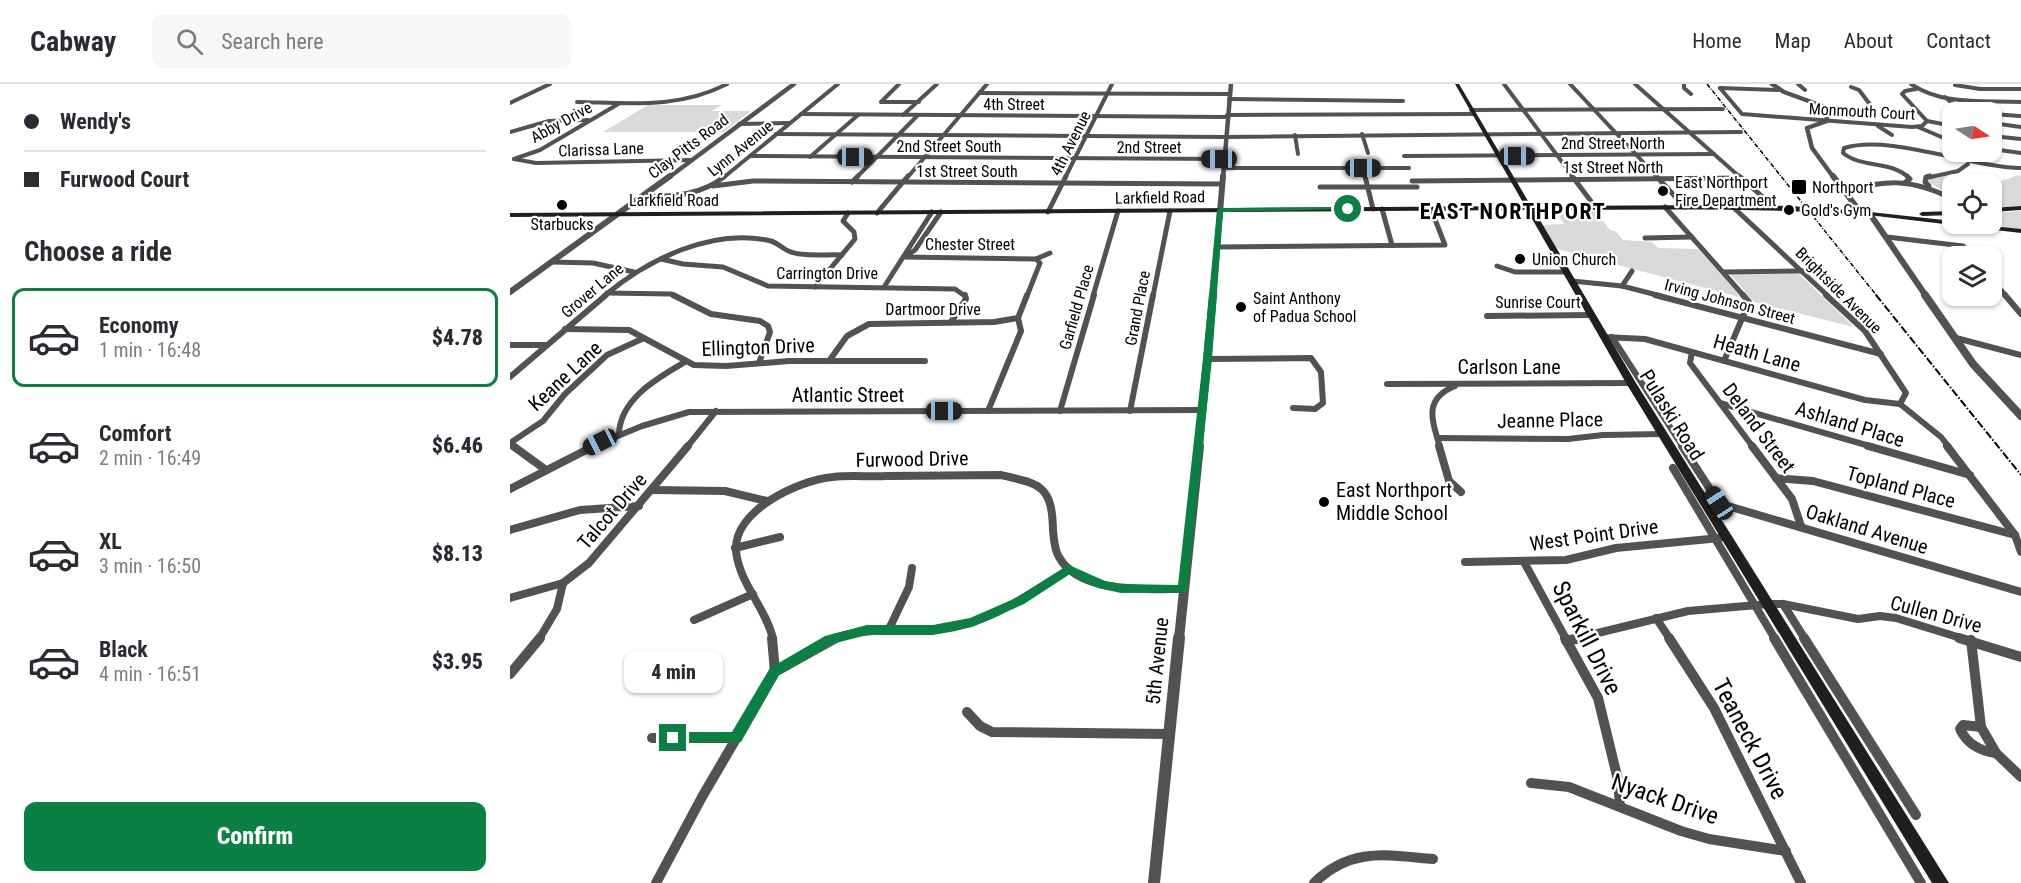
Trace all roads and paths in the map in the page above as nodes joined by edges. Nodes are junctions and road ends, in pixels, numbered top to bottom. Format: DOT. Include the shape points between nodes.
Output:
graph roads {
  1 [pos="550,84"];
  2 [pos="727,84"];
  3 [pos="794,84"];
  4 [pos="838,84"];
  5 [pos="899,84"];
  6 [pos="937,84"];
  7 [pos="987,84"];
  8 [pos="1112,84"];
  9 [pos="1456,84"];
  10 [pos="1504,84"];
  11 [pos="1570,84"];
  12 [pos="1635,84"];
  13 [pos="1684,84"];
  14 [pos="1772,84"];
  15 [pos="1798,84"];
  16 [pos="1911,84"];
  17 [pos="1955,86"];
  18 [pos="1851,87"];
  19 [pos="2021,88"];
  20 [pos="1916,89"];
  21 [pos="1778,90"];
  22 [pos="1805,90"];
  23 [pos="1230,92"];
  24 [pos="979,93"];
  25 [pos="1107,93"];
  26 [pos="1691,94"];
  27 [pos="1945,97"];
  28 [pos="1402,100"];
  29 [pos="511,102"];
  30 [pos="577,102"];
  31 [pos="623,102"];
  32 [pos="919,102"];
  33 [pos="2021,102"];
  34 [pos="1593,109"];
  35 [pos="1664,109"];
  36 [pos="1723,109"];
  37 [pos="1523,110"];
  38 [pos="1826,110"];
  39 [pos="1472,112"];
  40 [pos="801,114"];
  41 [pos="858,115"];
  42 [pos="903,115"];
  43 [pos="918,115"];
  44 [pos="961,116"];
  45 [pos="1096,116"];
  46 [pos="1227,116"];
  47 [pos="2021,116"];
  48 [pos="591,120"];
  49 [pos="1827,121"];
  50 [pos="1927,121"];
  51 [pos="789,123"];
  52 [pos="1942,123"];
  53 [pos="739,124"];
  54 [pos="2002,124"];
  55 [pos="1877,126"];
  56 [pos="1918,127"];
  57 [pos="2021,127"];
  58 [pos="510,132"];
  59 [pos="1741,132"];
  60 [pos="1541,133"];
  61 [pos="1615,133"];
  62 [pos="1690,133"];
  63 [pos="776,134"];
  64 [pos="1362,134"];
  65 [pos="1484,134"];
  66 [pos="836,135"];
  67 [pos="899,135"];
  68 [pos="944,135"];
  69 [pos="1295,135"];
  70 [pos="1892,135"];
  71 [pos="1086,136"];
  72 [pos="1225,136"];
  73 [pos="1942,137"];
  74 [pos="2002,137"];
  75 [pos="2021,139"];
  76 [pos="2002,150"];
  77 [pos="1368,153"];
  78 [pos="2021,153"];
  79 [pos="1298,154"];
  80 [pos="1714,154"];
  81 [pos="1557,155"];
  82 [pos="1635,155"];
  83 [pos="750,156"];
  84 [pos="1404,156"];
  85 [pos="1497,156"];
  86 [pos="810,157"];
  87 [pos="877,157"];
  88 [pos="925,158"];
  89 [pos="1075,158"];
  90 [pos="512,159"];
  91 [pos="690,159"];
  92 [pos="1223,164"];
  93 [pos="1968,164"];
  94 [pos="1363,168"];
  95 [pos="1409,168"];
  96 [pos="2021,168"];
  97 [pos="2009,170"];
  98 [pos="2021,174"];
  99 [pos="1742,178"];
  100 [pos="1659,179"];
  101 [pos="1510,180"];
  102 [pos="1575,180"];
  103 [pos="1412,181"];
  104 [pos="852,182"];
  105 [pos="904,182"];
  106 [pos="1063,183"];
  107 [pos="1904,183"];
  108 [pos="1221,184"];
  109 [pos="713,186"];
  110 [pos="1320,187"];
  111 [pos="1368,187"];
  112 [pos="1417,187"];
  113 [pos="1930,187"];
  114 [pos="1843,190"];
  115 [pos="1942,193"];
  116 [pos="642,197"];
  117 [pos="1665,207"];
  118 [pos="1685,207"];
  119 [pos="1733,207"];
  120 [pos="1774,207"];
  121 [pos="1596,208"];
  122 [pos="2021,208"];
  123 [pos="1373,209"];
  124 [pos="1382,209"];
  125 [pos="1431,209"];
  126 [pos="1528,209"];
  127 [pos="2002,209"];
  128 [pos="1220,210"];
  129 [pos="1118,211"];
  130 [pos="1170,211"];
  131 [pos="932,212"];
  132 [pos="941,212"];
  133 [pos="1048,212"];
  134 [pos="848,213"];
  135 [pos="877,213"];
  136 [pos="1862,213"];
  137 [pos="1942,213"];
  138 [pos="619,214"];
  139 [pos="1870,214"];
  140 [pos="510,215"];
  141 [pos="922,227"];
  142 [pos="931,227"];
  143 [pos="2021,232"];
  144 [pos="1692,237"];
  145 [pos="1887,237"];
  146 [pos="1645,238"];
  147 [pos="1392,245"];
  148 [pos="1963,246"];
  149 [pos="1217,247"];
  150 [pos="1050,253"];
  151 [pos="842,255"];
  152 [pos="905,257"];
  153 [pos="660,259"];
  154 [pos="1036,260"];
  155 [pos="552,262"];
  156 [pos="1497,266"];
  157 [pos="1632,271"];
  158 [pos="1802,271"];
  159 [pos="634,272"];
  160 [pos="1724,272"];
  161 [pos="1569,276"];
  162 [pos="1622,286"];
  163 [pos="814,287"];
  164 [pos="884,287"];
  165 [pos="511,291"];
  166 [pos="2002,291"];
  167 [pos="607,293"];
  168 [pos="2021,314"];
  169 [pos="1590,315"];
  170 [pos="1487,316"];
  171 [pos="1018,318"];
  172 [pos="1743,318"];
  173 [pos="951,322"];
  174 [pos="565,329"];
  175 [pos="1608,337"];
  176 [pos="644,338"];
  177 [pos="1956,338"];
  178 [pos="510,345"];
  179 [pos="547,345"];
  180 [pos="1692,352"];
  181 [pos="1881,354"];
  182 [pos="2021,355"];
  183 [pos="1208,359"];
  184 [pos="829,361"];
  185 [pos="925,361"];
  186 [pos="1724,361"];
  187 [pos="685,362"];
  188 [pos="759,363"];
  189 [pos="510,377"];
  190 [pos="1631,383"];
  191 [pos="1387,384"];
  192 [pos="1459,384"];
  193 [pos="1720,403"];
  194 [pos="1900,404"];
  195 [pos="1293,408"];
  196 [pos="1202,410"];
  197 [pos="716,411"];
  198 [pos="988,411"];
  199 [pos="1060,411"];
  200 [pos="1130,411"];
  201 [pos="2021,416"];
  202 [pos="619,433"];
  203 [pos="1662,434"];
  204 [pos="1438,438"];
  205 [pos="510,443"];
  206 [pos="1673,468"];
  207 [pos="546,470"];
  208 [pos="1970,475"];
  209 [pos="1776,478"];
  210 [pos="510,489"];
  211 [pos="653,490"];
  212 [pos="1461,492"];
  213 [pos="1704,499"];
  214 [pos="767,501"];
  215 [pos="1719,503"];
  216 [pos="639,506"];
  217 [pos="1801,526"];
  218 [pos="510,530"];
  219 [pos="2015,536"];
  220 [pos="780,537"];
  221 [pos="1721,538"];
  222 [pos="735,548"];
  223 [pos="2021,552"];
  224 [pos="1466,562"];
  225 [pos="1524,562"];
  226 [pos="912,568"];
  227 [pos="1069,569"];
  228 [pos="563,584"];
  229 [pos="1183,589"];
  230 [pos="2021,592"];
  231 [pos="753,594"];
  232 [pos="510,598"];
  233 [pos="1769,604"];
  234 [pos="1783,604"];
  235 [pos="1755,606"];
  236 [pos="1656,618"];
  237 [pos="694,620"];
  238 [pos="889,629"];
  239 [pos="1971,640"];
  240 [pos="1566,641"];
  241 [pos="2021,657"];
  242 [pos="774,672"];
  243 [pos="510,674"];
  244 [pos="967,711"];
  245 [pos="1981,727"];
  246 [pos="1168,734"];
  247 [pos="652,738"];
  248 [pos="736,738"];
  249 [pos="1996,753"];
  250 [pos="2021,777"];
  251 [pos="1531,783"];
  252 [pos="1620,807"];
  253 [pos="1916,815"];
  254 [pos="1786,851"];
  255 [pos="1433,859"];
  256 [pos="656,883"];
  257 [pos="1154,883"];
  258 [pos="1314,883"];
  259 [pos="1801,883"];
  260 [pos="1921,883"];
  261 [pos="1941,883"];
  1 -- 29 [label="street"];
  2 -- 31 [label="street" via="690,100"];
  3 -- 53 [label="street, Clay Pitts Road"];
  4 -- 40 [label="street, Lynn Avenue"];
  5 -- 32 [label="street" via="880,102"];
  6 -- 32 [label="street"];
  7 -- 24 [label="street"];
  8 -- 25 [label="street, 4th Avenue"];
  9 -- 39 [label="main road, Pulaski Road"];
  10 -- 37 [label="street"];
  11 -- 34 [label="street"];
  12 -- 35 [label="street"];
  13 -- 26 [label="street"];
  14 -- 21 [label="street"];
  15 -- 22 [label="street"];
  16 -- 20 [label="street"];
  17 -- 19 [label="street"];
  18 -- 38 [label="street" via="1859,90 1880,113"];
  20 -- 27 [label="street"];
  20 -- 50 [label="street, Monmouth Court" via="1902,94"];
  21 -- 38 [label="street" via="1814,101"];
  21 -- 49 [label="street, Monmouth Court" via="1720,88 1742,114"];
  23 -- 25 [label="street"];
  23 -- 28 [label="street"];
  23 -- 46 [label="street, 5th Avenue"];
  24 -- 25 [label="street"];
  24 -- 44 [label="street"];
  25 -- 45 [label="street, 4th Avenue"];
  27 -- 33 [label="street"];
  27 -- 47 [label="street" via="1949,103 1963,108"];
  30 -- 31 [label="street"];
  31 -- 48 [label="street, Abby Drive"];
  32 -- 42 [label="street"];
  34 -- 35 [label="street"];
  34 -- 37 [label="street"];
  34 -- 61 [label="street"];
  35 -- 36 [label="street"];
  35 -- 62 [label="street"];
  37 -- 39 [label="street"];
  37 -- 60 [label="street"];
  38 -- 49 [label="street"];
  39 -- 46 [label="street, 4th Street"];
  39 -- 65 [label="main road, Pulaski Road"];
  40 -- 41 [label="street, 4th Street"];
  40 -- 51 [label="street, Lynn Avenue"];
  41 -- 42 [label="street, 4th Street"];
  41 -- 66 [label="street"];
  42 -- 43 [label="street, 4th Street"];
  43 -- 44 [label="street, 4th Street"];
  43 -- 67 [label="street"];
  44 -- 45 [label="street, 4th Street"];
  44 -- 68 [label="street"];
  45 -- 46 [label="street, 4th Street"];
  45 -- 71 [label="street, 4th Avenue"];
  46 -- 72 [label="street, 5th Avenue"];
  48 -- 58 [label="street" via="549,121"];
  48 -- 90 [label="street, Abby Drive" via="540,150"];
  49 -- 55 [label="street, Monmouth Court"];
  49 -- 114 [label="street" via="1808,128 1808,134 1812,148"];
  50 -- 52 [label="street"];
  50 -- 56 [label="street, Monmouth Court"];
  51 -- 53 [label="street"];
  51 -- 63 [label="street, Lynn Avenue"];
  53 -- 91 [label="street, Clay Pitts Road"];
  54 -- 57 [label="street"];
  55 -- 56 [label="street, Monmouth Court"];
  55 -- 70 [label="street"];
  56 -- 73 [label="street"];
  59 -- 62 [label="street"];
  60 -- 61 [label="street"];
  60 -- 65 [label="street"];
  60 -- 81 [label="street"];
  61 -- 62 [label="street"];
  61 -- 82 [label="street"];
  62 -- 80 [label="street"];
  63 -- 66 [label="street"];
  63 -- 83 [label="street, Lynn Avenue"];
  64 -- 65 [label="street"];
  64 -- 69 [label="street"];
  64 -- 77 [label="street"];
  65 -- 85 [label="main road, Pulaski Road"];
  66 -- 67 [label="street"];
  66 -- 86 [label="street"];
  67 -- 68 [label="street"];
  67 -- 87 [label="street"];
  68 -- 71 [label="street"];
  68 -- 88 [label="street"];
  69 -- 72 [label="street"];
  69 -- 79 [label="street"];
  71 -- 72 [label="street"];
  71 -- 89 [label="street, 4th Avenue"];
  72 -- 92 [label="street, 5th Avenue"];
  74 -- 75 [label="street"];
  76 -- 78 [label="street"];
  80 -- 82 [label="street, 2nd Street North"];
  80 -- 99 [label="street"];
  81 -- 82 [label="street, 2nd Street North"];
  81 -- 85 [label="street, 2nd Street North"];
  81 -- 102 [label="street"];
  82 -- 100 [label="street"];
  83 -- 86 [label="street, 2nd Street South"];
  83 -- 109 [label="street, Lynn Avenue"];
  84 -- 85 [label="street, 2nd Street North"];
  85 -- 101 [label="main road, Pulaski Road"];
  86 -- 87 [label="street, 2nd Street South"];
  87 -- 88 [label="street, 2nd Street South"];
  87 -- 104 [label="street"];
  88 -- 89 [label="street, 2nd Street South"];
  88 -- 105 [label="street"];
  89 -- 92 [label="street, 2nd Street"];
  89 -- 106 [label="street, 4th Avenue"];
  90 -- 91 [label="street, Clarissa Lane" via="536,163"];
  91 -- 116 [label="street, Clay Pitts Road"];
  92 -- 94 [label="street"];
  92 -- 108 [label="street, 5th Avenue"];
  93 -- 97 [label="street"];
  93 -- 107 [label="street" via="1875,143 1852,144 1843,150 1855,162 1902,172 1909,177"];
  93 -- 113 [label="street" via="1958,171 1926,177"];
  94 -- 95 [label="street"];
  94 -- 111 [label="street"];
  96 -- 97 [label="street"];
  97 -- 98 [label="street"];
  99 -- 100 [label="street, 1st Street North"];
  99 -- 120 [label="street"];
  100 -- 102 [label="street, 1st Street North"];
  100 -- 118 [label="street"];
  101 -- 102 [label="street, 1st Street North"];
  101 -- 103 [label="street, 1st Street North"];
  101 -- 126 [label="main road, Pulaski Road"];
  102 -- 121 [label="street"];
  104 -- 105 [label="street, 1st Street South"];
  104 -- 109 [label="street, 1st Street South" via="742,181"];
  105 -- 106 [label="street, 1st Street South"];
  105 -- 135 [label="street"];
  106 -- 108 [label="street, 1st Street South"];
  106 -- 133 [label="street, 4th Avenue"];
  107 -- 113 [label="street"];
  107 -- 114 [label="street" via="1869,183"];
  108 -- 128 [label="street, 5th Avenue"];
  109 -- 116 [label="street, Lynn Avenue" via="681,196"];
  110 -- 111 [label="street"];
  111 -- 112 [label="street"];
  111 -- 123 [label="street"];
  113 -- 115 [label="street"];
  114 -- 136 [label="street"];
  116 -- 138 [label="street, Clay Pitts Road"];
  117 -- 118 [label="main road, Larkfield Road"];
  117 -- 121 [label="main road, Larkfield Road"];
  117 -- 144 [label="street"];
  118 -- 119 [label="main road, Larkfield Road"];
  119 -- 120 [label="main road, Larkfield Road"];
  119 -- 158 [label="street, Brightside Avenue"];
  120 -- 136 [label="main road, Larkfield Road"];
  121 -- 126 [label="main road, Larkfield Road"];
  122 -- 127 [label="main road"];
  123 -- 124 [label="main road, Larkfield Road"];
  123 -- 128 [label="main road, Larkfield Road"];
  124 -- 125 [label="main road, Larkfield Road"];
  124 -- 147 [label="street"];
  125 -- 126 [label="main road, Larkfield Road"];
  125 -- 147 [label="street" via="1445,245"];
  126 -- 161 [label="main road, Pulaski Road"];
  128 -- 130 [label="main road, Larkfield Road"];
  128 -- 149 [label="street, 5th Avenue"];
  129 -- 130 [label="main road, Larkfield Road"];
  129 -- 133 [label="main road, Larkfield Road"];
  129 -- 199 [label="street, Garfield Place"];
  130 -- 200 [label="street, Grand Place"];
  131 -- 132 [label="main road, Larkfield Road"];
  131 -- 135 [label="main road, Larkfield Road"];
  131 -- 141 [label="street"];
  132 -- 133 [label="main road, Larkfield Road"];
  132 -- 142 [label="street"];
  134 -- 135 [label="main road, Larkfield Road"];
  134 -- 138 [label="main road, Larkfield Road"];
  134 -- 151 [label="street" via="843,221 856,235"];
  136 -- 139 [label="street"];
  137 -- 139 [label="main road"];
  138 -- 140 [label="main road, Larkfield Road"];
  138 -- 155 [label="street, Clay Pitts Road"];
  139 -- 143 [label="main road"];
  139 -- 145 [label="street"];
  141 -- 142 [label="street"];
  141 -- 152 [label="street"];
  142 -- 152 [label="street"];
  144 -- 146 [label="street"];
  144 -- 160 [label="street"];
  145 -- 148 [label="street"];
  145 -- 177 [label="street"];
  147 -- 149 [label="street"];
  149 -- 183 [label="street, 5th Avenue"];
  150 -- 154 [label="street, Chester Street"];
  151 -- 153 [label="street, Grover Lane" via="792,253 766,239 735,238 699,243"];
  151 -- 163 [label="street"];
  152 -- 154 [label="street, Chester Street"];
  152 -- 164 [label="street"];
  153 -- 159 [label="street, Grover Lane"];
  153 -- 163 [label="street, Carrington Drive" via="723,267 768,286"];
  154 -- 171 [label="street, Chester Street" via="1040,267"];
  155 -- 159 [label="street" via="592,263"];
  155 -- 165 [label="street, Clay Pitts Road"];
  156 -- 161 [label="street, Irving Johnson Street" via="1515,272"];
  157 -- 162 [label="street"];
  158 -- 160 [label="street"];
  158 -- 181 [label="street, Brightside Avenue" via="1865,331"];
  159 -- 167 [label="street, Grover Lane"];
  160 -- 172 [label="street" via="1749,302"];
  161 -- 162 [label="street, Irving Johnson Street"];
  161 -- 169 [label="main road, Pulaski Road"];
  162 -- 172 [label="street, Irving Johnson Street"];
  163 -- 164 [label="street, Carrington Drive"];
  164 -- 173 [label="street, Carrington Drive" via="961,291 966,299"];
  166 -- 168 [label="street"];
  167 -- 174 [label="street, Grover Lane"];
  167 -- 188 [label="street" via="671,294 711,314 760,321 770,332"];
  169 -- 170 [label="street, Sunrise Court"];
  169 -- 175 [label="main road, Pulaski Road"];
  171 -- 173 [label="street, Dartmoor Drive"];
  171 -- 198 [label="street, Chester Street" via="1021,331"];
  172 -- 181 [label="street, Irving Johnson Street"];
  172 -- 186 [label="street"];
  173 -- 184 [label="street, Dartmoor Drive" via="869,324 847,336"];
  174 -- 176 [label="street, Ellington Drive" via="629,330"];
  174 -- 179 [label="street, Grover Lane"];
  175 -- 180 [label="street, Heath Lane" via="1645,339"];
  175 -- 190 [label="main road, Pulaski Road"];
  175 -- 215 [label="street"];
  176 -- 187 [label="street, Ellington Drive"];
  176 -- 205 [label="street, Keane Lane" via="607,355 565,394 543,421"];
  177 -- 182 [label="street"];
  177 -- 201 [label="street"];
  178 -- 179 [label="street"];
  179 -- 189 [label="street, Grover Lane"];
  180 -- 186 [label="street, Heath Lane"];
  180 -- 193 [label="street, Deland Street" via="1690,363"];
  181 -- 194 [label="street, Brightside Avenue" via="1906,393"];
  183 -- 195 [label="street" via="1312,356 1320,369 1323,403 1315,409"];
  183 -- 196 [label="street, 5th Avenue"];
  184 -- 185 [label="street, Ellington Drive"];
  184 -- 188 [label="street, Ellington Drive"];
  186 -- 194 [label="street, Heath Lane" via="1880,404"];
  187 -- 188 [label="street, Ellington Drive" via="694,366"];
  187 -- 202 [label="street" via="643,391 620,419"];
  190 -- 192 [label="street, Carlson Lane"];
  190 -- 203 [label="main road, Pulaski Road"];
  191 -- 192 [label="street, Carlson Lane"];
  192 -- 204 [label="street" via="1443,391 1433,404 1431,415"];
  193 -- 208 [label="street, Ashland Place"];
  193 -- 209 [label="street, Deland Street"];
  194 -- 208 [label="street" via="1941,437"];
  196 -- 200 [label="street, Atlantic Street"];
  196 -- 229 [label="street, 5th Avenue"];
  197 -- 198 [label="street, Atlantic Street"];
  197 -- 202 [label="street, Atlantic Street" via="670,416"];
  197 -- 211 [label="street, Talcot Drive"];
  198 -- 199 [label="street, Atlantic Street"];
  199 -- 200 [label="street, Atlantic Street"];
  202 -- 207 [label="street, Atlantic Street"];
  203 -- 204 [label="street, Jeanne Place" via="1568,439"];
  203 -- 213 [label="main road, Pulaski Road"];
  204 -- 212 [label="street" via="1449,481"];
  205 -- 207 [label="street"];
  206 -- 221 [label="street"];
  207 -- 210 [label="street, Atlantic Street"];
  208 -- 219 [label="street"];
  209 -- 217 [label="street, Deland Street" via="1792,499"];
  209 -- 219 [label="street, Topland Place" via="1814,481"];
  211 -- 214 [label="street" via="727,490"];
  211 -- 216 [label="street, Talcot Drive"];
  213 -- 215 [label="street, Oakland Avenue"];
  213 -- 221 [label="main road, Pulaski Road"];
  214 -- 222 [label="street, Furwood Drive" via="745,523"];
  214 -- 227 [label="street, Furwood Drive" via="809,482 831,477 1023,478 1045,490 1049,497 1054,508 1055,548"];
  215 -- 217 [label="street, Oakland Avenue"];
  216 -- 218 [label="street" via="580,510"];
  216 -- 228 [label="street, Talcot Drive" via="598,554"];
  217 -- 230 [label="street, Oakland Avenue"];
  219 -- 223 [label="street"];
  220 -- 222 [label="street"];
  221 -- 225 [label="street, West Point Drive" via="1651,543 1566,560"];
  221 -- 233 [label="main road, Pulaski Road"];
  221 -- 235 [label="street"];
  222 -- 231 [label="street"];
  224 -- 225 [label="street, West Point Drive"];
  225 -- 240 [label="street, Sparkill Drive"];
  226 -- 238 [label="street" via="909,587"];
  227 -- 229 [label="street" via="1102,585"];
  227 -- 238 [label="street" via="1020,601 972,623 933,630"];
  228 -- 232 [label="street, Talcot Drive"];
  228 -- 243 [label="street" via="563,599 557,613"];
  229 -- 246 [label="street, 5th Avenue"];
  231 -- 237 [label="street"];
  231 -- 242 [label="street" via="773,639"];
  233 -- 234 [label="street, Cullen Drive"];
  233 -- 235 [label="street, Cullen Drive"];
  233 -- 261 [label="main road, Pulaski Road"];
  234 -- 239 [label="street, Cullen Drive" via="1858,619 1896,618"];
  234 -- 253 [label="street"];
  235 -- 236 [label="street, Cullen Drive" via="1688,610"];
  235 -- 260 [label="street"];
  236 -- 240 [label="street, Cullen Drive"];
  236 -- 254 [label="street, Teaneck Drive" via="1714,708"];
  238 -- 242 [label="street" via="850,633 829,640"];
  239 -- 241 [label="street, Cullen Drive"];
  239 -- 245 [label="street"];
  240 -- 252 [label="street, Sparkill Drive" via="1598,698"];
  242 -- 248 [label="street"];
  244 -- 246 [label="street" via="980,726 992,732"];
  245 -- 249 [label="street"];
  245 -- 249 [label="street" via="1960,729 1970,744"];
  246 -- 257 [label="street, 5th Avenue"];
  247 -- 248 [label="street"];
  248 -- 256 [label="street"];
  249 -- 250 [label="street"];
  251 -- 252 [label="street, Nyack Drive" via="1569,787"];
  252 -- 254 [label="street, Nyack Drive" via="1709,839"];
  254 -- 259 [label="street, Teaneck Drive"];
  255 -- 258 [label="street" via="1349,859 1327,870"];
}
